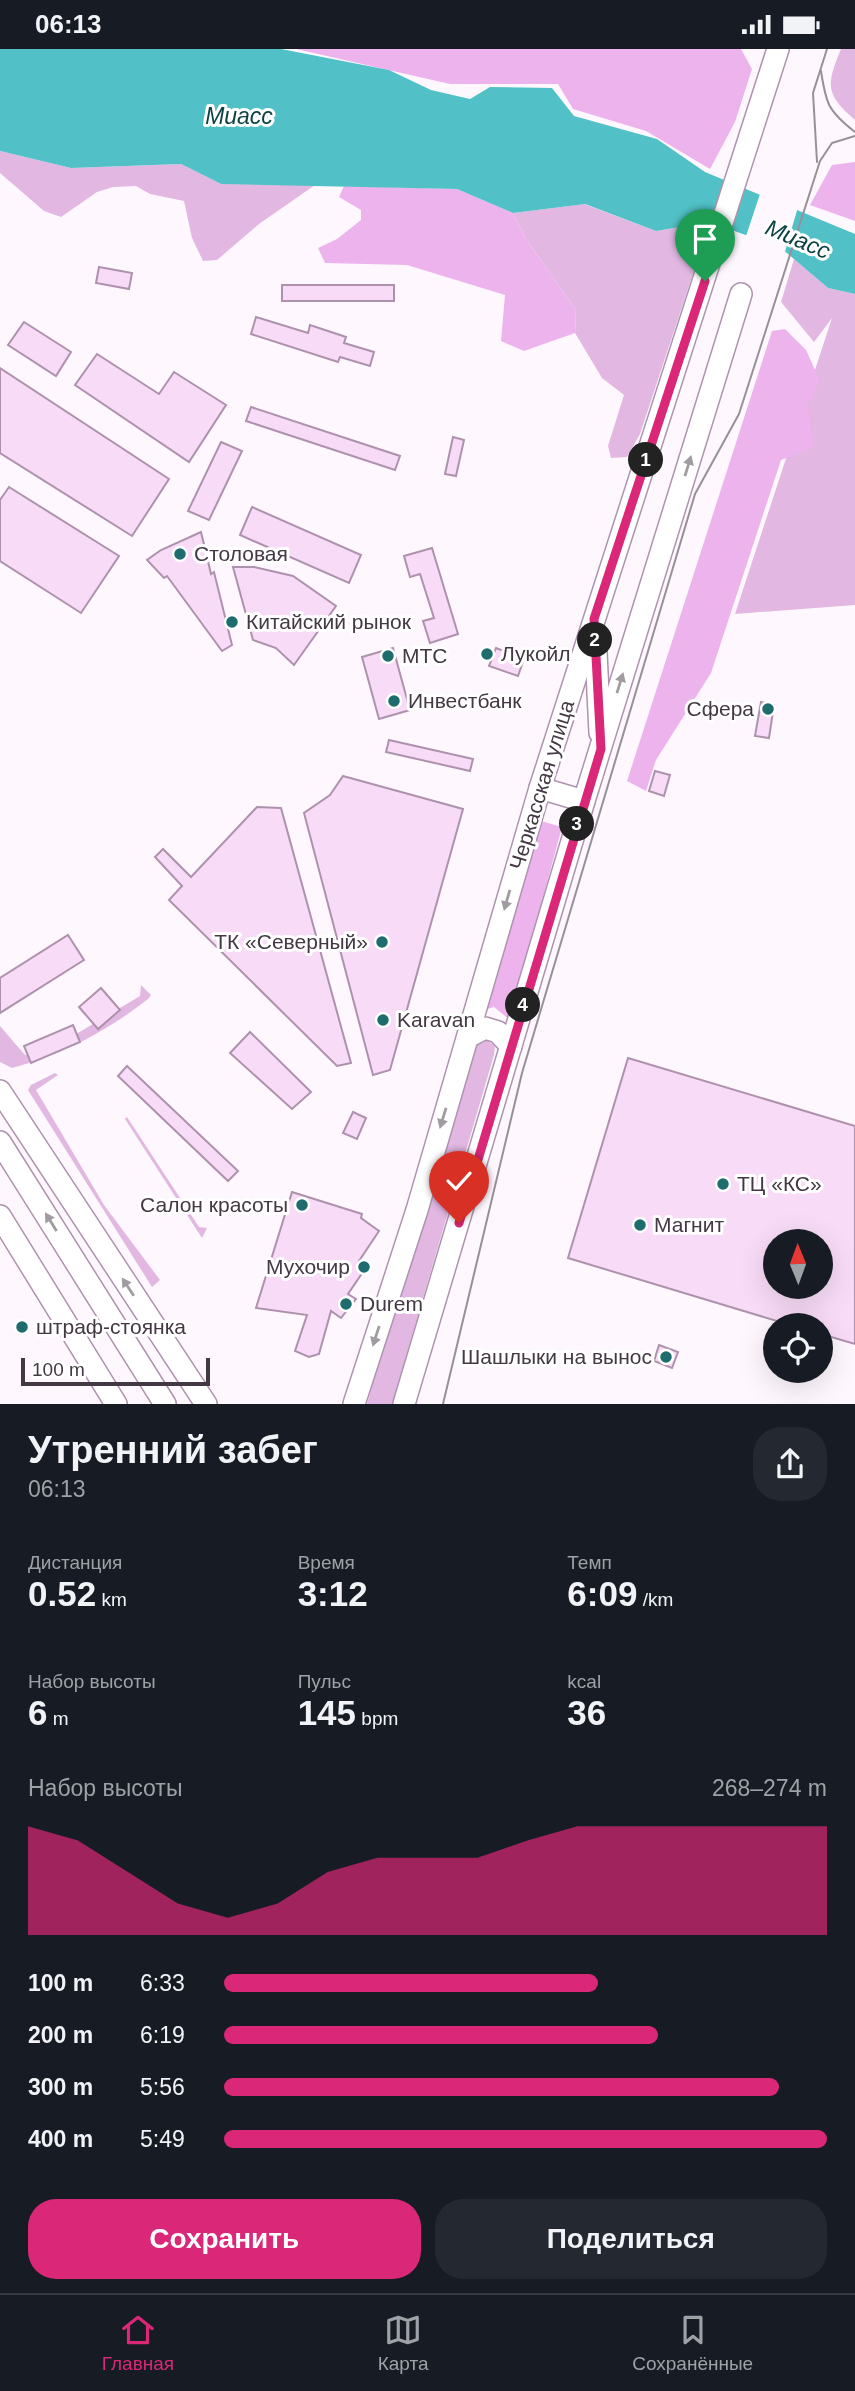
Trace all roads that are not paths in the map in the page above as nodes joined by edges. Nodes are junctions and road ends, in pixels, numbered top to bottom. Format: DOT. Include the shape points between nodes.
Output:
graph roads {
  1 [pos="778,49"];
  2 [pos="741,294"];
  3 [pos="594,619"];
  4 [pos="601,749"];
  5 [pos="540,788"];
  6 [pos="584,801"];
  7 [pos="468,1037"];
  8 [pos="511,1046"];
  9 [pos="0,1091"];
  10 [pos="0,1142"];
  11 [pos="0,1216"];
  12 [pos="116,1404"];
  13 [pos="165,1404"];
  14 [pos="206,1404"];
  15 [pos="354,1404"];
  16 [pos="404,1404"];
  1 -- 3 [label="main road, Черкасская улица"];
  4 -- 2 [label="main road, one-way"];
  3 -- 4 [label="main road"];
  3 -- 5 [label="main road, Черкасская улица"];
  4 -- 6 [label="main road"];
  5 -- 6 [label="main road"];
  5 -- 7 [label="main road, Черкасская улица, one-way"];
  6 -- 8 [label="main road"];
  7 -- 8 [label="main road" via="485,1028 498,1032"];
  7 -- 15 [label="main road, Черкасская улица, one-way"];
  8 -- 16 [label="main road"];
  14 -- 9 [label="main road, one-way"];
  13 -- 10 [label="main road, one-way"];
  11 -- 12 [label="main road"];
}
